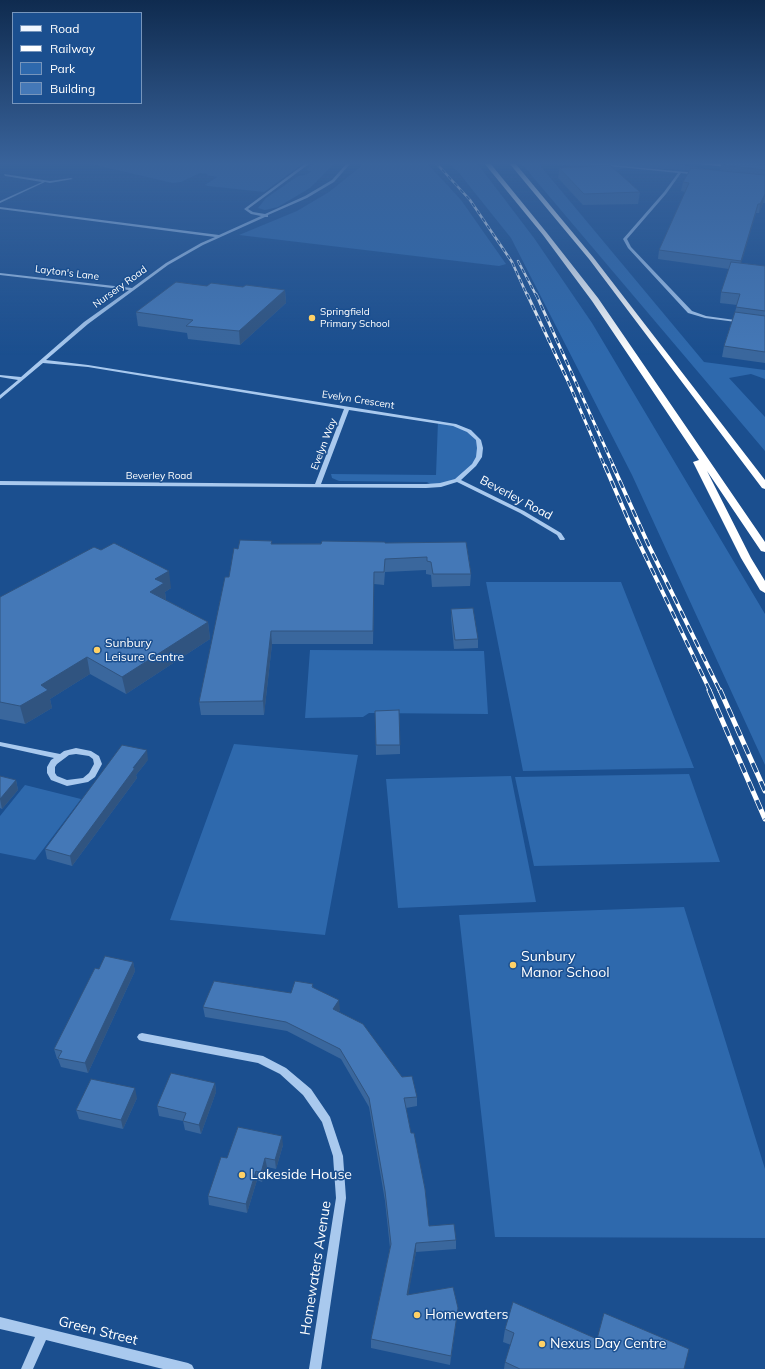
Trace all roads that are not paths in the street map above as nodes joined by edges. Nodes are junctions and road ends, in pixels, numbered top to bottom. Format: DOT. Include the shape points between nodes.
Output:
graph roads {
  1 [pos="147,227"];
  2 [pos="240,227"];
  3 [pos="539,227"];
  4 [pos="565,227"];
  5 [pos="636,227"];
  6 [pos="218,236"];
  7 [pos="0,274"];
  8 [pos="131,289"];
  9 [pos="744,322"];
  10 [pos="42,361"];
  11 [pos="0,376"];
  12 [pos="22,379"];
  13 [pos="0,398"];
  14 [pos="347,408"];
  15 [pos="678,422"];
  16 [pos="457,480"];
  17 [pos="0,483"];
  18 [pos="317,486"];
  19 [pos="765,486"];
  20 [pos="562,539"];
  21 [pos="765,549"];
  22 [pos="765,590"];
  23 [pos="0,744"];
  24 [pos="60,757"];
  25 [pos="142,1037"];
  26 [pos="0,1323"];
  27 [pos="43,1333"];
  28 [pos="27,1369"];
  29 [pos="188,1369"];
  30 [pos="315,1369"];
  1 -- 6 [label="street"];
  2 -- 6 [label="street, Nursery Road"];
  3 -- 15 [label="highway" via="595,300"];
  4 -- 19 [label="highway"];
  5 -- 9 [label="street" via="625,239 629,247 690,312 705,318"];
  6 -- 8 [label="street, Nursery Road" via="167,264"];
  7 -- 8 [label="street, Layton's Lane"];
  8 -- 10 [label="street, Nursery Road"];
  10 -- 12 [label="street, Nursery Road"];
  10 -- 14 [label="street, Evelyn Crescent" via="88,366"];
  11 -- 12 [label="street"];
  12 -- 13 [label="street, Nursery Road"];
  14 -- 16 [label="street, Evelyn Crescent" via="438,421 469,432 478,440 479,457"];
  14 -- 18 [label="street, Evelyn Way"];
  15 -- 21 [label="highway"];
  15 -- 22 [label="highway" via="746,558"];
  16 -- 18 [label="street, Evelyn Crescent" via="426,486"];
  16 -- 20 [label="street, Beverley Road" via="522,512 559,534"];
  17 -- 18 [label="street, Beverley Road"];
  23 -- 24 [label="street"];
  24 -- 24 [label="street" via="72,752 84,752 96,758 98,764 92,775 81,781 60,782 54,778 50,767"];
  25 -- 30 [label="street, Homewaters Avenue" via="260,1058 283,1071 307,1092 326,1120 338,1156 341,1198"];
  26 -- 27 [label="street, Green Street"];
  27 -- 28 [label="street"];
  27 -- 29 [label="street, Green Street"];
}
